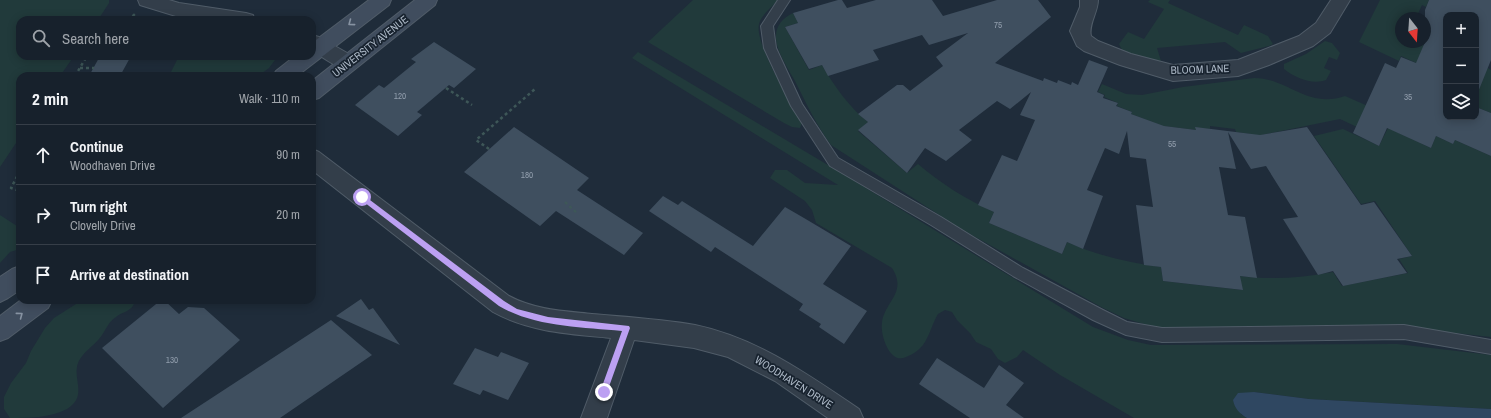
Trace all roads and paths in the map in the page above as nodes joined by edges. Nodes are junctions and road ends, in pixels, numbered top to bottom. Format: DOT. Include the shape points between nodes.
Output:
graph roads {
  1 [pos="147,0"];
  2 [pos="382,0"];
  3 [pos="428,0"];
  4 [pos="784,0"];
  5 [pos="1089,0"];
  6 [pos="1341,0"];
  7 [pos="219,16"];
  8 [pos="316,48"];
  9 [pos="316,51"];
  10 [pos="85,60"];
  11 [pos="301,60"];
  12 [pos="349,63"];
  13 [pos="80,68"];
  14 [pos="94,68"];
  15 [pos="78,72"];
  16 [pos="288,72"];
  17 [pos="446,88"];
  18 [pos="316,89"];
  19 [pos="535,89"];
  20 [pos="472,105"];
  21 [pos="490,149"];
  22 [pos="316,161"];
  23 [pos="16,180"];
  24 [pos="16,190"];
  25 [pos="565,202"];
  26 [pos="577,214"];
  27 [pos="16,279"];
  28 [pos="0,291"];
  29 [pos="35,304"];
  30 [pos="626,328"];
  31 [pos="0,330"];
  32 [pos="1491,347"];
  33 [pos="594,418"];
  34 [pos="850,418"];
  1 -- 7 [label="street" via="179,10"];
  2 -- 8 [label="main road, one-way"];
  3 -- 12 [label="main road, UNIVERSITY AVENUE"];
  4 -- 32 [label="lane" via="767,26 770,48 797,106 834,162 1018,272 1098,315 1126,328 1162,335 1404,332"];
  5 -- 6 [label="street, BLOOM LANE" via="1080,31 1084,41 1127,60 1173,73 1238,68 1306,41 1323,28"];
  9 -- 12 [label="street"];
  10 -- 13 [label="path"];
  11 -- 16 [label="main road"];
  12 -- 18 [label="main road, UNIVERSITY AVENUE"];
  13 -- 14 [label="path"];
  13 -- 15 [label="path"];
  17 -- 20 [label="path"];
  19 -- 21 [label="path" via="476,140"];
  22 -- 30 [label="street, WOODHAVEN DRIVE" via="509,309 541,319"];
  23 -- 24 [label="path" via="11,188"];
  25 -- 26 [label="path"];
  27 -- 28 [label="main road"];
  31 -- 29 [label="main road, one-way"];
  30 -- 33 [label="street"];
  30 -- 34 [label="street, WOODHAVEN DRIVE" via="692,336 727,344 770,365"];
}
